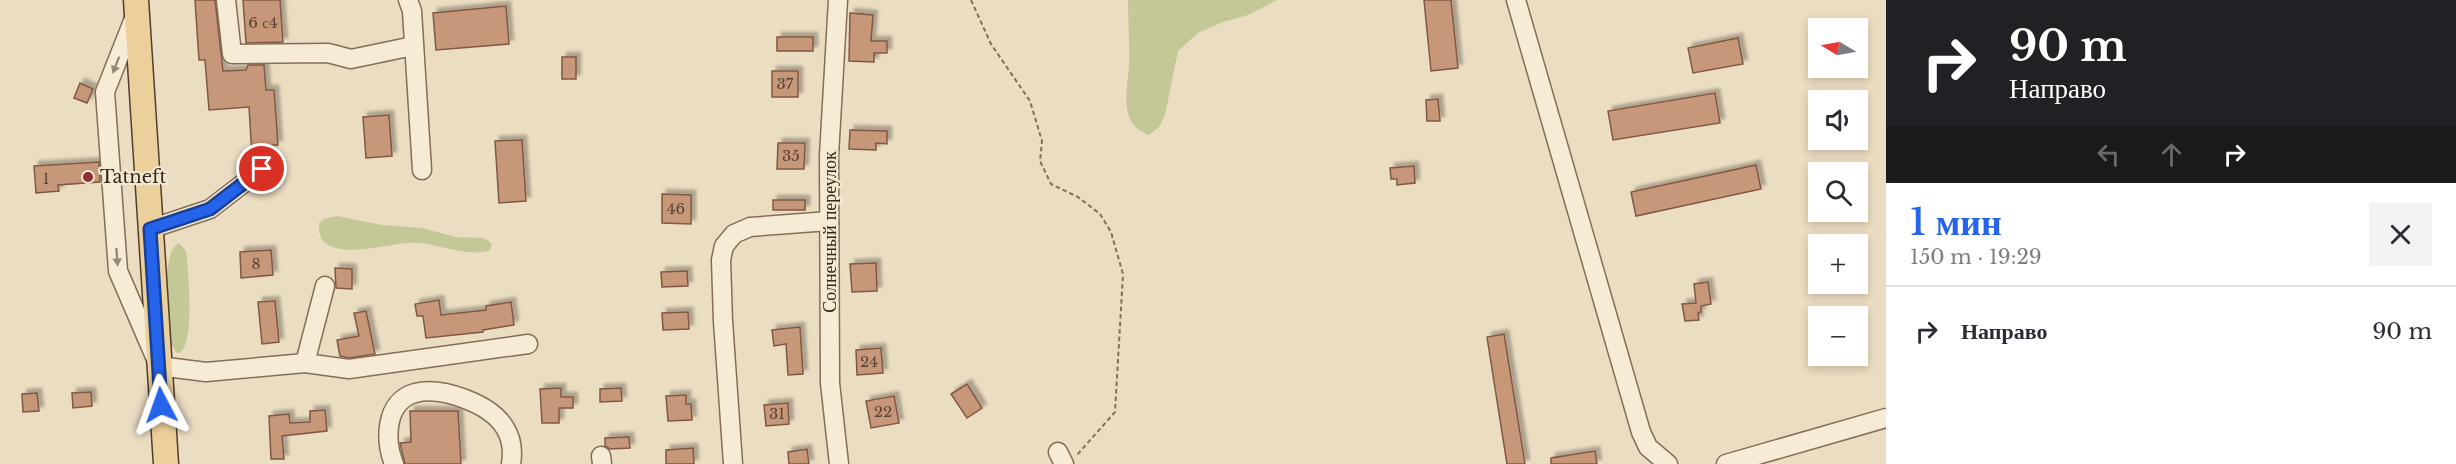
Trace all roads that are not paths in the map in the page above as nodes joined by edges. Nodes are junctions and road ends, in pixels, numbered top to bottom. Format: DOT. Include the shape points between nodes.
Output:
graph roads {
  1 [pos="226,0"];
  2 [pos="408,0"];
  3 [pos="838,0"];
  4 [pos="1516,0"];
  5 [pos="136,5"];
  6 [pos="413,46"];
  7 [pos="262,169"];
  8 [pos="422,170"];
  9 [pos="829,221"];
  10 [pos="150,229"];
  11 [pos="326,286"];
  12 [pos="528,344"];
  13 [pos="305,363"];
  14 [pos="159,366"];
  15 [pos="1886,418"];
  16 [pos="165,464"];
  17 [pos="394,464"];
  18 [pos="511,464"];
  19 [pos="733,464"];
  20 [pos="839,464"];
  21 [pos="1668,464"];
  22 [pos="1726,464"];
  1 -- 6 [label="street" via="232,54 328,53 351,59"];
  2 -- 6 [label="street"];
  3 -- 9 [label="street, Солнечный переулок"];
  4 -- 21 [label="street" via="1641,432 1648,447"];
  5 -- 10 [label="main road"];
  5 -- 14 [label="street, one-way" via="105,92 118,271"];
  6 -- 8 [label="street"];
  7 -- 10 [label="street" via="210,209"];
  9 -- 19 [label="street" via="750,227 734,234 724,246 723,311"];
  9 -- 20 [label="street, Солнечный переулок" via="830,383"];
  10 -- 14 [label="main road"];
  11 -- 13 [label="street"];
  12 -- 13 [label="street" via="349,369"];
  13 -- 14 [label="street" via="206,372"];
  14 -- 16 [label="main road"];
  15 -- 22 [label="street"];
  17 -- 18 [label="street" via="388,435 395,409 414,394 428,392 466,399 488,410 505,427 511,442"];
}
